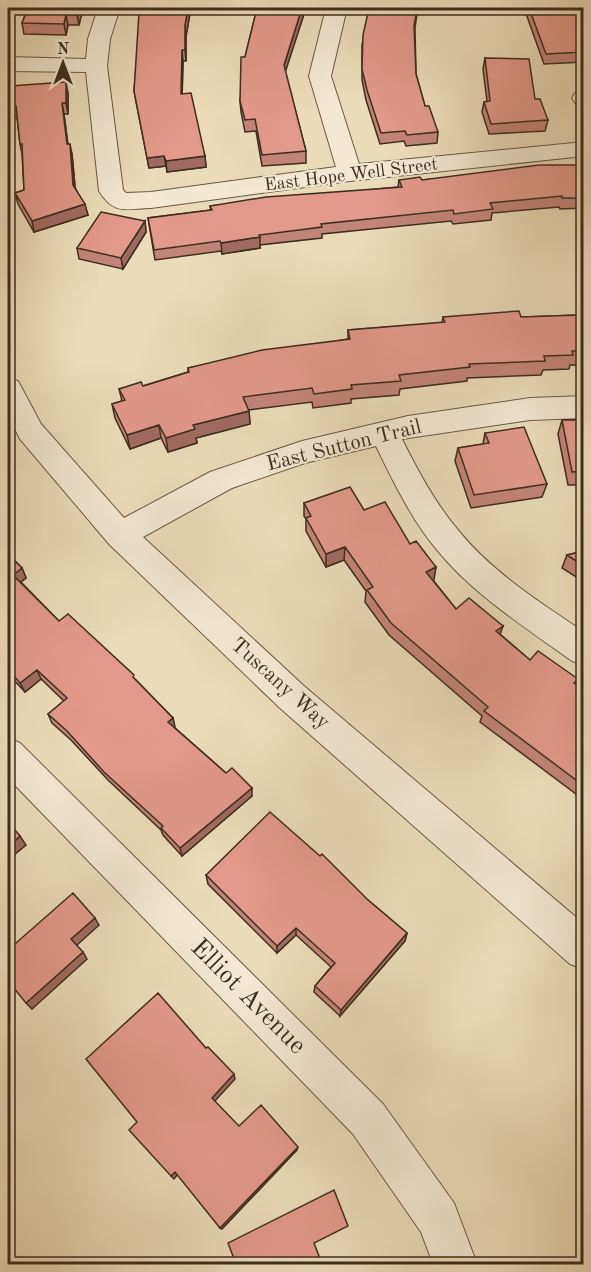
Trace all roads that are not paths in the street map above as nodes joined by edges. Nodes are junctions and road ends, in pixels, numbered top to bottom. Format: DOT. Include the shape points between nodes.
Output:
graph roads {
  1 [pos="109,8"];
  2 [pos="336,8"];
  3 [pos="8,64"];
  4 [pos="96,66"];
  5 [pos="584,149"];
  6 [pos="351,173"];
  7 [pos="8,388"];
  8 [pos="584,407"];
  9 [pos="384,433"];
  10 [pos="120,535"];
  11 [pos="584,651"];
  12 [pos="8,755"];
  13 [pos="584,950"];
  14 [pos="455,1264"];
  1 -- 4 [label="street"];
  2 -- 6 [label="street" via="320,76"];
  3 -- 4 [label="street"];
  4 -- 6 [label="street, East Hope Well Street" via="111,191 119,201"];
  5 -- 6 [label="street, East Hope Well Street"];
  7 -- 10 [label="street, Tuscany Way" via="30,431"];
  8 -- 9 [label="street, East Sutton Trail" via="530,409"];
  9 -- 10 [label="street, East Sutton Trail" via="302,452 221,480"];
  9 -- 11 [label="street" via="405,475 447,540 494,588"];
  10 -- 13 [label="street, Tuscany Way" via="292,697"];
  12 -- 14 [label="street, Elliot Avenue" via="368,1119 438,1219"];
}
